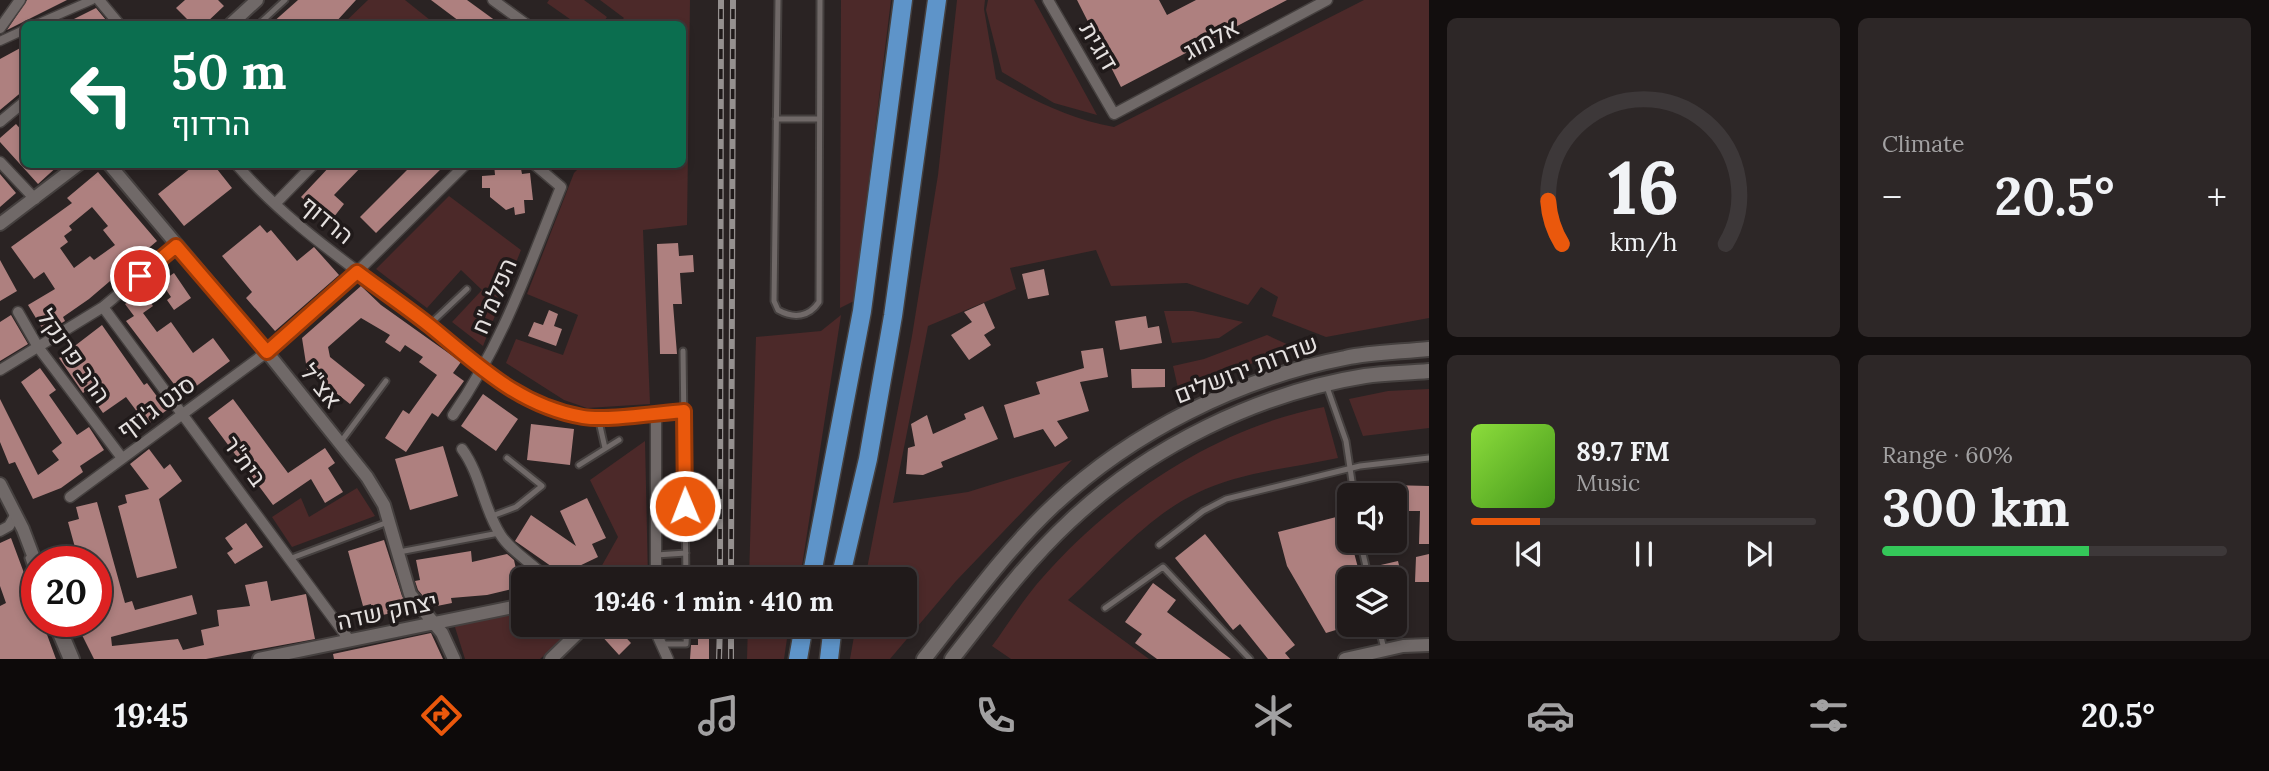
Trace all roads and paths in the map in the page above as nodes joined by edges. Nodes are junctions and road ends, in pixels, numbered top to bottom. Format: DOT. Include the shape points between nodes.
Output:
graph roads {
  1 [pos="20,0"];
  2 [pos="92,0"];
  3 [pos="99,0"];
  4 [pos="257,0"];
  5 [pos="285,0"];
  6 [pos="493,0"];
  7 [pos="778,0"];
  8 [pos="820,0"];
  9 [pos="901,0"];
  10 [pos="937,0"];
  11 [pos="1048,0"];
  12 [pos="1326,0"];
  13 [pos="44,21"];
  14 [pos="116,21"];
  15 [pos="234,21"];
  16 [pos="262,21"];
  17 [pos="522,21"];
  18 [pos="0,28"];
  19 [pos="21,31"];
  20 [pos="0,41"];
  21 [pos="21,104"];
  22 [pos="1114,114"];
  23 [pos="776,119"];
  24 [pos="819,119"];
  25 [pos="0,122"];
  26 [pos="0,162"];
  27 [pos="75,168"];
  28 [pos="112,168"];
  29 [pos="240,168"];
  30 [pos="310,168"];
  31 [pos="462,168"];
  32 [pos="539,168"];
  33 [pos="35,199"];
  34 [pos="275,204"];
  35 [pos="0,224"];
  36 [pos="176,246"];
  37 [pos="357,272"];
  38 [pos="467,289"];
  39 [pos="103,307"];
  40 [pos="18,312"];
  41 [pos="429,326"];
  42 [pos="38,347"];
  43 [pos="1429,348"];
  44 [pos="683,351"];
  45 [pos="267,352"];
  46 [pos="0,370"];
  47 [pos="1429,371"];
  48 [pos="483,372"];
  49 [pos="386,381"];
  50 [pos="1327,385"];
  51 [pos="684,411"];
  52 [pos="184,413"];
  53 [pos="656,413"];
  54 [pos="453,415"];
  55 [pos="598,417"];
  56 [pos="619,440"];
  57 [pos="340,443"];
  58 [pos="462,449"];
  59 [pos="605,449"];
  60 [pos="122,458"];
  61 [pos="507,458"];
  62 [pos="1429,458"];
  63 [pos="579,465"];
  64 [pos="1350,469"];
  65 [pos="1352,483"];
  66 [pos="0,484"];
  67 [pos="70,496"];
  68 [pos="16,514"];
  69 [pos="492,516"];
  70 [pos="389,521"];
  71 [pos="0,531"];
  72 [pos="499,533"];
  73 [pos="1159,545"];
  74 [pos="25,546"];
  75 [pos="29,546"];
  76 [pos="399,552"];
  77 [pos="686,553"];
  78 [pos="656,555"];
  79 [pos="289,559"];
  80 [pos="537,567"];
  81 [pos="656,567"];
  82 [pos="686,567"];
  83 [pos="813,567"];
  84 [pos="843,567"];
  85 [pos="511,607"];
  86 [pos="1105,608"];
  87 [pos="431,622"];
  88 [pos="57,637"];
  89 [pos="64,637"];
  90 [pos="574,637"];
  91 [pos="657,637"];
  92 [pos="686,637"];
  93 [pos="802,637"];
  94 [pos="832,637"];
  95 [pos="1381,637"];
  96 [pos="350,640"];
  97 [pos="663,645"];
  98 [pos="1429,645"];
  99 [pos="1384,649"];
  100 [pos="66,659"];
  101 [pos="73,659"];
  102 [pos="259,659"];
  103 [pos="454,659"];
  104 [pos="551,659"];
  105 [pos="668,659"];
  106 [pos="798,659"];
  107 [pos="829,659"];
  108 [pos="924,659"];
  109 [pos="952,659"];
  110 [pos="1250,659"];
  111 [pos="1345,659"];
  1 -- 18 [label="street"];
  2 -- 13 [label="street"];
  3 -- 14 [label="street"];
  4 -- 15 [label="street"];
  5 -- 16 [label="lane"];
  6 -- 17 [label="street"];
  7 -- 23 [label="lane"];
  8 -- 24 [label="lane"];
  9 -- 83 [label="highway" via="862,311"];
  10 -- 84 [label="highway" via="893,316 868,459"];
  11 -- 22 [label="street, דוגית"];
  12 -- 22 [label="street, אלמוג"];
  19 -- 20 [label="street"];
  21 -- 25 [label="street"];
  23 -- 24 [label="lane"];
  23 -- 24 [label="lane" via="774,301 778,310 798,316 819,302"];
  26 -- 33 [label="street"];
  27 -- 33 [label="street"];
  28 -- 36 [label="street, אצ\"ל"];
  29 -- 34 [label="street, הרדוף"];
  30 -- 34 [label="street"];
  31 -- 37 [label="street, סנט ג'וזף"];
  32 -- 48 [label="street, הפלמ\"ח" via="561,187"];
  33 -- 35 [label="street"];
  34 -- 37 [label="street, הרדוף"];
  36 -- 39 [label="street"];
  36 -- 45 [label="street, אצ\"ל"];
  37 -- 41 [label="street, הרדוף"];
  37 -- 45 [label="street, סנט ג'וזף"];
  38 -- 41 [label="lane"];
  39 -- 42 [label="street"];
  39 -- 52 [label="street, בית\"ר"];
  40 -- 42 [label="street, הרב פרנקל"];
  41 -- 48 [label="street, הרדוף"];
  42 -- 46 [label="street"];
  42 -- 60 [label="street, הרב פרנקל"];
  43 -- 108 [label="main road, שדרות ירושלים" via="1341,358 1267,380 1189,412 1129,446 1030,529"];
  44 -- 51 [label="lane"];
  45 -- 52 [label="street, סנט ג'וזף"];
  45 -- 57 [label="street, אצ\"ל"];
  47 -- 50 [label="main road, שדרות ירושלים"];
  48 -- 54 [label="street, הפלמ\"ח"];
  48 -- 55 [label="street, הרדוף" via="544,406 585,418"];
  49 -- 57 [label="lane"];
  50 -- 64 [label="lane" via="1346,441"];
  50 -- 109 [label="main road, שדרות ירושלים" via="1198,432 1121,479 1046,544"];
  51 -- 53 [label="lane"];
  51 -- 77 [label="lane"];
  52 -- 60 [label="street, סנט ג'וזף"];
  52 -- 79 [label="street, בית\"ר"];
  53 -- 55 [label="street, הרדוף"];
  53 -- 78 [label="street"];
  55 -- 59 [label="lane"];
  56 -- 59 [label="lane"];
  57 -- 70 [label="street, אצ\"ל" via="367,477"];
  58 -- 69 [label="street" via="478,474"];
  59 -- 63 [label="lane"];
  60 -- 67 [label="street, סנט ג'וזף"];
  61 -- 69 [label="lane" via="542,486 516,507"];
  62 -- 64 [label="lane"];
  64 -- 65 [label="lane"];
  64 -- 73 [label="lane" via="1226,499 1203,510"];
  66 -- 68 [label="street"];
  68 -- 71 [label="street" via="12,524"];
  68 -- 74 [label="lane"];
  68 -- 75 [label="street"];
  69 -- 72 [label="street"];
  70 -- 76 [label="street, אצ\"ל"];
  70 -- 79 [label="lane"];
  72 -- 76 [label="lane"];
  72 -- 80 [label="street"];
  76 -- 87 [label="street, אצ\"ל" via="410,594"];
  77 -- 78 [label="lane"];
  77 -- 82 [label="lane"];
  78 -- 81 [label="street"];
  79 -- 96 [label="street, בית\"ר"];
  85 -- 87 [label="street, יצחק שדה"];
  86 -- 110 [label="lane" via="1163,567"];
  87 -- 96 [label="street, יצחק שדה"];
  87 -- 103 [label="street, אצ\"ל" via="442,633"];
  88 -- 100 [label="lane"];
  89 -- 101 [label="street"];
  90 -- 104 [label="street"];
  91 -- 97 [label="street"];
  92 -- 97 [label="lane" via="686,644"];
  93 -- 106 [label="highway"];
  94 -- 107 [label="highway"];
  95 -- 99 [label="lane"];
  96 -- 102 [label="street, יצחק שדה"];
  97 -- 105 [label="street"];
  98 -- 99 [label="street"];
  99 -- 111 [label="street"];
}
